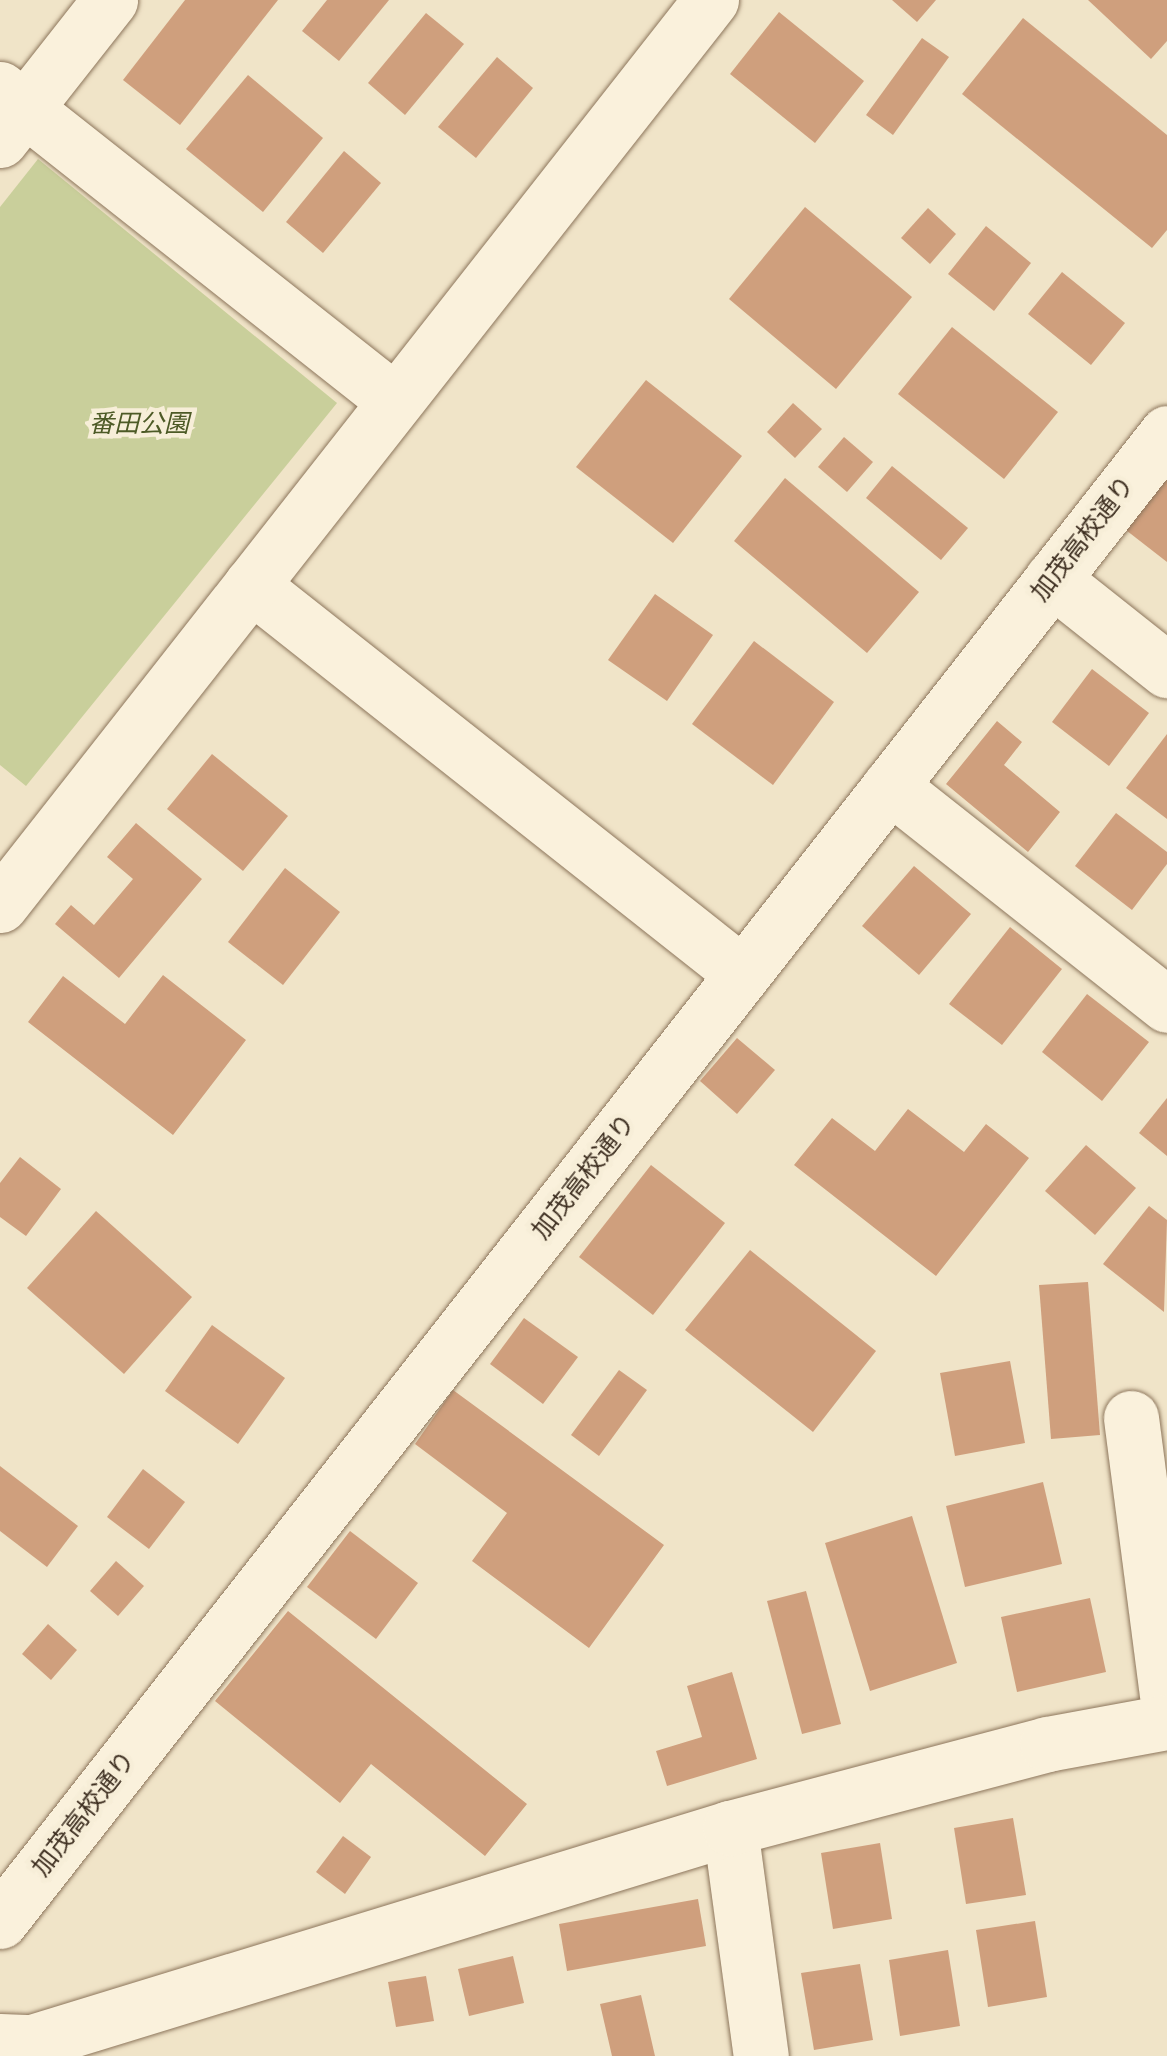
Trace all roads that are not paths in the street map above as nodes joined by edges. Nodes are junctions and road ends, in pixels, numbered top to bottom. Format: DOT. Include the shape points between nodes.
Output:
graph roads {
  1 [pos="110,0"];
  2 [pos="711,0"];
  3 [pos="8,113"];
  4 [pos="395,402"];
  5 [pos="1167,432"];
  6 [pos="1052,579"];
  7 [pos="252,586"];
  8 [pos="1167,670"];
  9 [pos="890,786"];
  10 [pos="0,906"];
  11 [pos="743,974"];
  12 [pos="1167,1005"];
  13 [pos="1131,1418"];
  14 [pos="1167,1694"];
  15 [pos="1167,1722"];
  16 [pos="730,1828"];
  17 [pos="0,1920"];
  18 [pos="0,2040"];
  19 [pos="761,2056"];
  1 -- 3 [label="street"];
  2 -- 4 [label="street"];
  3 -- 4 [label="street"];
  4 -- 7 [label="street"];
  5 -- 6 [label="street, 加茂高校通り"];
  6 -- 8 [label="street"];
  6 -- 9 [label="street, 加茂高校通り"];
  7 -- 10 [label="street"];
  7 -- 11 [label="street"];
  9 -- 11 [label="street, 加茂高校通り"];
  9 -- 12 [label="street"];
  11 -- 17 [label="street, 加茂高校通り"];
  13 -- 14 [label="street"];
  15 -- 16 [label="street" via="1048,1744"];
  16 -- 18 [label="street" via="32,2042"];
  16 -- 19 [label="street"];
}
